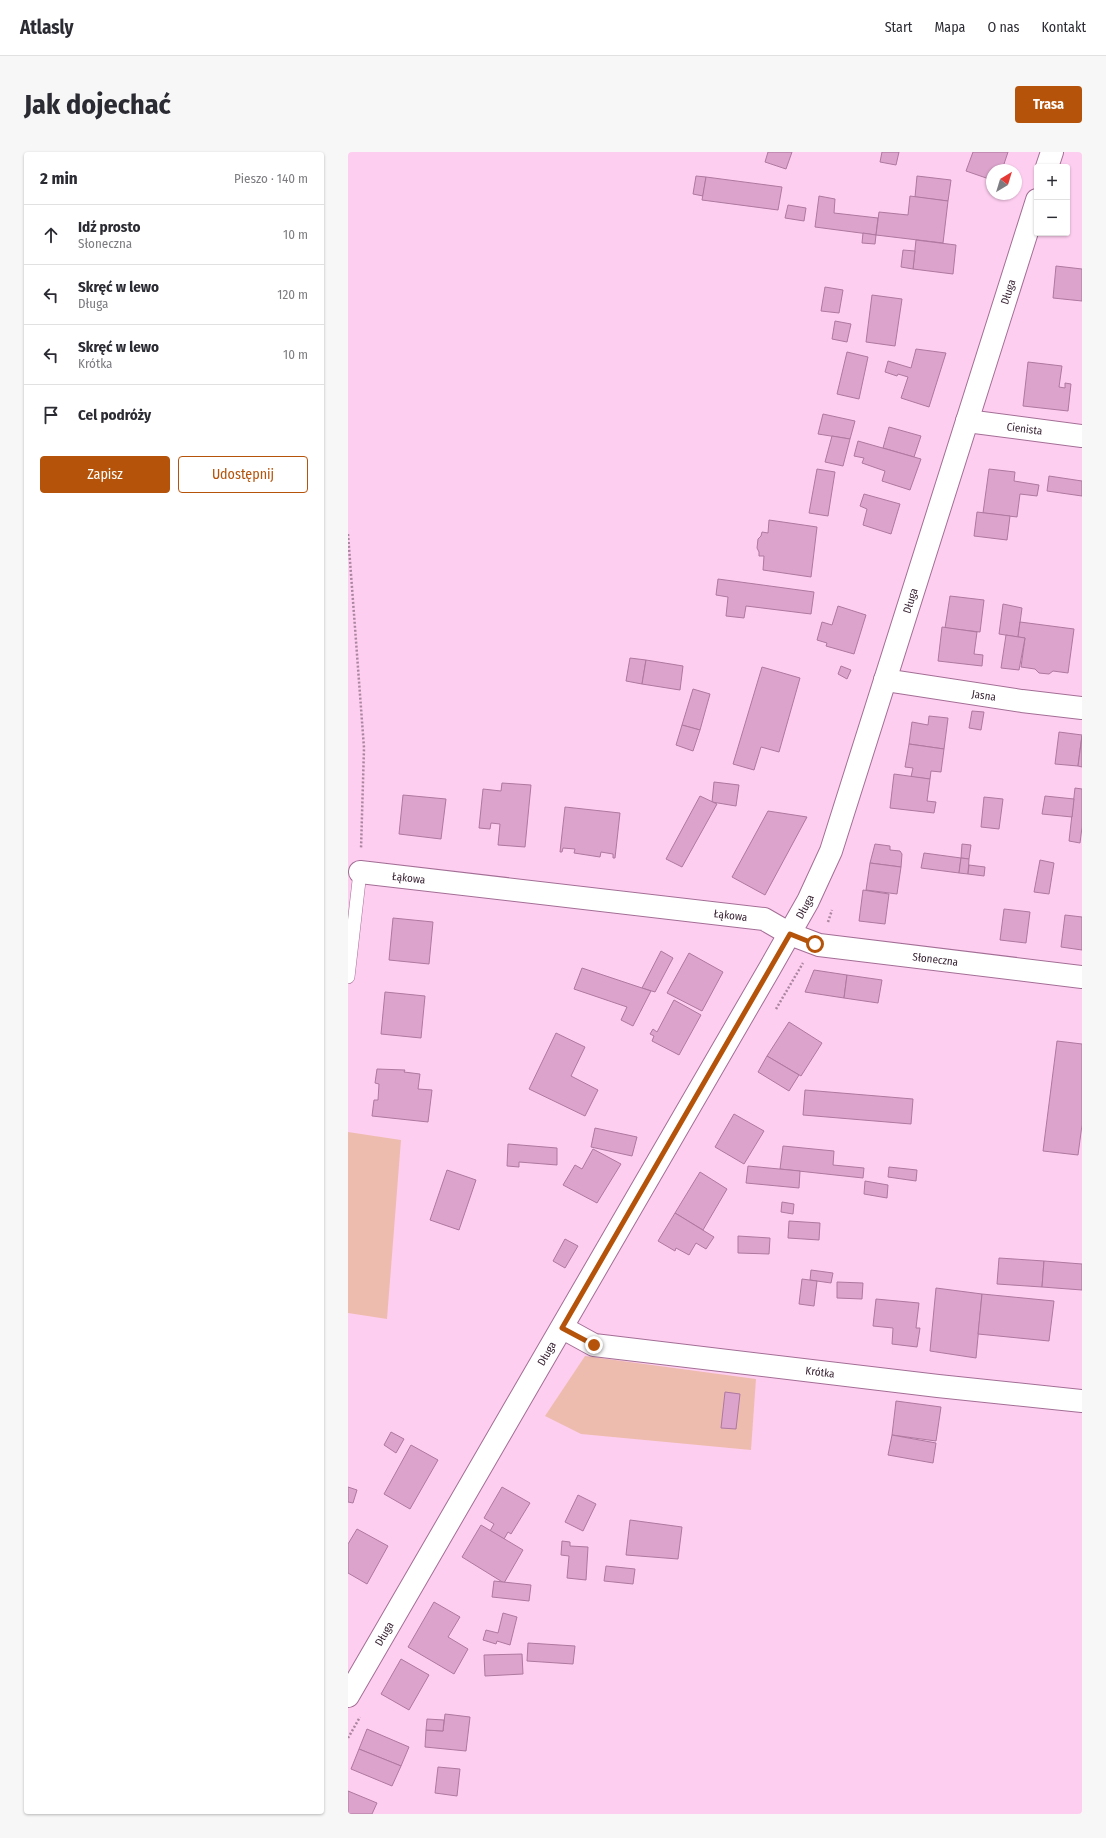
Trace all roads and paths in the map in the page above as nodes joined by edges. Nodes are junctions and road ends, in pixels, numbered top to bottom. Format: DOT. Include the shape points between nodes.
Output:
graph roads {
  1 [pos="1052,152"];
  2 [pos="1048,164"];
  3 [pos="1034,209"];
  4 [pos="967,421"];
  5 [pos="1082,436"];
  6 [pos="348,534"];
  7 [pos="885,680"];
  8 [pos="1082,708"];
  9 [pos="360,872"];
  10 [pos="790,934"];
  11 [pos="348,977"];
  12 [pos="1082,977"];
  13 [pos="562,1328"];
  14 [pos="1082,1401"];
  15 [pos="348,1696"];
  1 -- 2 [label="street"];
  3 -- 4 [label="street, Długa"];
  4 -- 5 [label="street, Cienista"];
  4 -- 7 [label="street, Długa"];
  6 -- 9 [label="path" via="364,748"];
  7 -- 8 [label="street, Jasna"];
  7 -- 10 [label="street, Długa" via="831,851"];
  9 -- 10 [label="street, Łąkowa" via="764,919"];
  9 -- 11 [label="lane"];
  10 -- 12 [label="street, Słoneczna" via="819,945"];
  10 -- 13 [label="street, Długa"];
  13 -- 14 [label="street, Krótka" via="594,1345"];
  13 -- 15 [label="street, Długa"];
}
